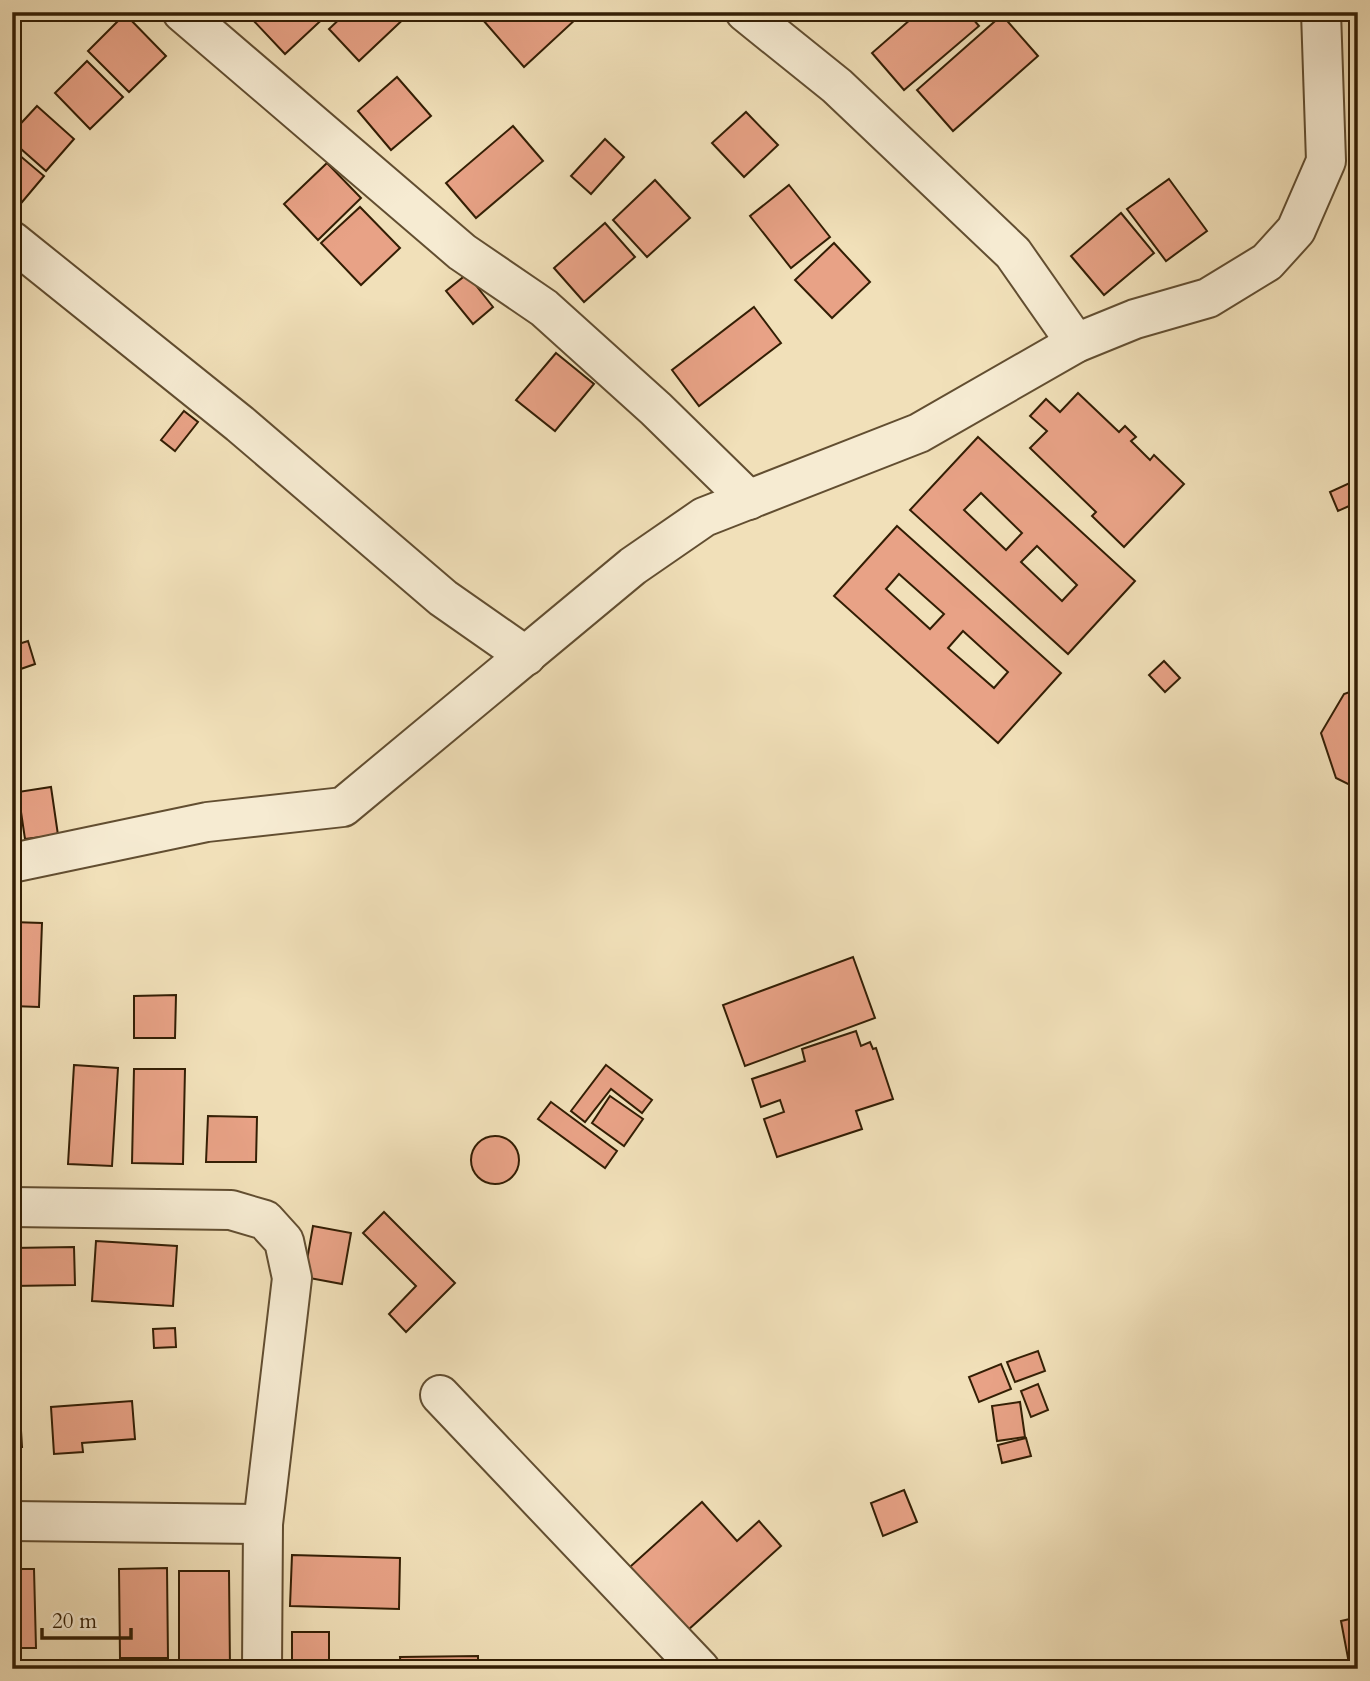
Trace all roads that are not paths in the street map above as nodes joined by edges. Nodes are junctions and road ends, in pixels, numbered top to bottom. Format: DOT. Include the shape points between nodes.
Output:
graph roads {
  1 [pos="182,12"];
  2 [pos="745,12"];
  3 [pos="1321,12"];
  4 [pos="12,241"];
  5 [pos="1076,344"];
  6 [pos="749,500"];
  7 [pos="526,656"];
  8 [pos="12,863"];
  9 [pos="12,1207"];
  10 [pos="440,1395"];
  11 [pos="12,1521"];
  12 [pos="262,1524"];
  13 [pos="262,1669"];
  14 [pos="700,1669"];
  1 -- 6 [label="street" via="462,252 544,308"];
  2 -- 5 [label="street" via="837,86 1013,253"];
  3 -- 5 [label="street" via="1326,161 1296,230 1267,262 1208,298 1135,319"];
  4 -- 7 [label="street" via="250,433 443,598"];
  5 -- 6 [label="street" via="919,433"];
  6 -- 7 [label="street" via="704,517 633,566"];
  7 -- 8 [label="street" via="343,807 207,822"];
  9 -- 12 [label="street" via="231,1210 265,1220 284,1241 292,1278"];
  10 -- 14 [label="street"];
  11 -- 12 [label="street"];
  12 -- 13 [label="street"];
}
